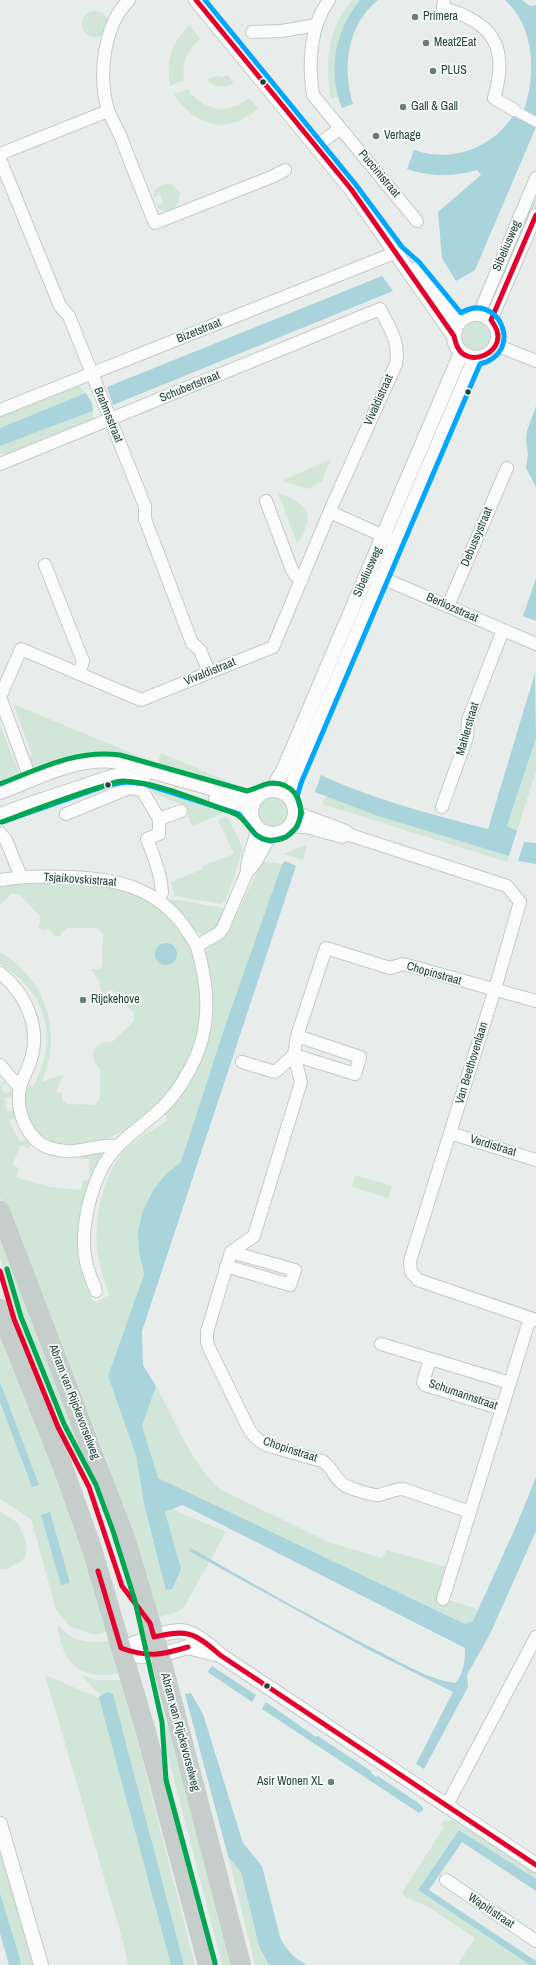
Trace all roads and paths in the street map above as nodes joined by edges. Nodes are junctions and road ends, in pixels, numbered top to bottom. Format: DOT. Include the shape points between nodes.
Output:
graph roads {
  1 [pos="129,0"];
  2 [pos="196,0"];
  3 [pos="330,0"];
  4 [pos="444,0"];
  5 [pos="316,25"];
  6 [pos="252,32"];
  7 [pos="514,110"];
  8 [pos="108,111"];
  9 [pos="536,122"];
  10 [pos="340,128"];
  11 [pos="318,146"];
  12 [pos="0,154"];
  13 [pos="0,159"];
  14 [pos="285,170"];
  15 [pos="536,178"];
  16 [pos="536,215"];
  17 [pos="417,221"];
  18 [pos="397,252"];
  19 [pos="380,310"];
  20 [pos="485,317"];
  21 [pos="459,322"];
  22 [pos="454,336"];
  23 [pos="496,345"];
  24 [pos="461,353"];
  25 [pos="474,358"];
  26 [pos="536,361"];
  27 [pos="92,374"];
  28 [pos="0,410"];
  29 [pos="109,419"];
  30 [pos="0,464"];
  31 [pos="507,468"];
  32 [pos="266,501"];
  33 [pos="330,512"];
  34 [pos="384,536"];
  35 [pos="397,542"];
  36 [pos="45,565"];
  37 [pos="368,572"];
  38 [pos="382,578"];
  39 [pos="302,579"];
  40 [pos="448,606"];
  41 [pos="503,630"];
  42 [pos="536,644"];
  43 [pos="209,672"];
  44 [pos="80,674"];
  45 [pos="0,697"];
  46 [pos="30,780"];
  47 [pos="272,790"];
  48 [pos="0,792"];
  49 [pos="257,797"];
  50 [pos="293,804"];
  51 [pos="442,807"];
  52 [pos="181,811"];
  53 [pos="66,814"];
  54 [pos="0,815"];
  55 [pos="159,820"];
  56 [pos="254,821"];
  57 [pos="289,826"];
  58 [pos="0,833"];
  59 [pos="273,834"];
  60 [pos="350,835"];
  61 [pos="247,872"];
  62 [pos="21,877"];
  63 [pos="0,880"];
  64 [pos="157,900"];
  65 [pos="197,946"];
  66 [pos="0,973"];
  67 [pos="495,989"];
  68 [pos="536,1001"];
  69 [pos="297,1036"];
  70 [pos="294,1055"];
  71 [pos="242,1062"];
  72 [pos="0,1065"];
  73 [pos="20,1088"];
  74 [pos="450,1133"];
  75 [pos="116,1146"];
  76 [pos="536,1160"];
  77 [pos="0,1211"];
  78 [pos="231,1252"];
  79 [pos="226,1266"];
  80 [pos="96,1291"];
  81 [pos="0,1309"];
  82 [pos="533,1319"];
  83 [pos="381,1344"];
  84 [pos="430,1359"];
  85 [pos="510,1383"];
  86 [pos="502,1409"];
  87 [pos="470,1512"];
  88 [pos="443,1599"];
  89 [pos="154,1637"];
  90 [pos="536,1637"];
  91 [pos="121,1648"];
  92 [pos="220,1655"];
  93 [pos="160,1656"];
  94 [pos="447,1805"];
  95 [pos="0,1824"];
  96 [pos="536,1865"];
  97 [pos="446,1880"];
  98 [pos="536,1941"];
  99 [pos="41,1965"];
  100 [pos="208,1965"];
  101 [pos="241,1965"];
  1 -- 8 [label="street" via="122,7 110,33 104,56 104,88"];
  2 -- 11 [label="street"];
  3 -- 5 [label="street, Puccinistraat"];
  4 -- 7 [label="street" via="443,8 483,25 492,37 501,63 500,80 494,98"];
  5 -- 6 [label="street" via="282,31"];
  5 -- 10 [label="street, Puccinistraat" via="311,60 313,95"];
  7 -- 9 [label="street"];
  8 -- 12 [label="street"];
  8 -- 14 [label="street" via="117,127 155,223"];
  10 -- 11 [label="street"];
  10 -- 17 [label="street, Puccinistraat"];
  11 -- 18 [label="street"];
  13 -- 27 [label="street, Brahmsstraat" via="60,306 69,316"];
  15 -- 20 [label="street, Sibeliusweg"];
  16 -- 20 [label="street, Sibeliusweg"];
  18 -- 21 [label="street" via="414,266"];
  18 -- 22 [label="street" via="404,266"];
  18 -- 27 [label="street, Bizetstraat"];
  19 -- 29 [label="street, Schubertstraat"];
  19 -- 33 [label="street, Vivaldistraat" via="397,344 396,364"];
  20 -- 21 [label="street" via="467,316"];
  20 -- 23 [label="street" via="496,327"];
  21 -- 22 [label="street"];
  22 -- 24 [label="street"];
  23 -- 25 [label="street" via="489,354"];
  23 -- 26 [label="street"];
  24 -- 25 [label="street"];
  24 -- 34 [label="street, Sibeliusweg"];
  25 -- 35 [label="street, Sibeliusweg"];
  27 -- 28 [label="street, Bizetstraat"];
  27 -- 29 [label="street, Brahmsstraat"];
  29 -- 30 [label="street, Schubertstraat"];
  29 -- 43 [label="street, Brahmsstraat" via="145,506 145,519 192,643 200,650"];
  31 -- 40 [label="street, Debussystraat"];
  32 -- 39 [label="street" via="292,570"];
  33 -- 34 [label="street"];
  33 -- 39 [label="street, Vivaldistraat"];
  34 -- 35 [label="street"];
  34 -- 37 [label="street, Sibeliusweg"];
  35 -- 38 [label="street, Sibeliusweg"];
  36 -- 44 [label="street" via="83,660"];
  37 -- 38 [label="street, Berliozstraat"];
  37 -- 47 [label="street, Sibeliusweg" via="281,776"];
  38 -- 40 [label="street, Berliozstraat"];
  38 -- 50 [label="street, Sibeliusweg" via="291,788"];
  39 -- 43 [label="street, Vivaldistraat" via="273,647"];
  40 -- 41 [label="street, Berliozstraat"];
  41 -- 42 [label="street, Berliozstraat"];
  41 -- 51 [label="street, Mahlerstraat" via="468,720 468,737"];
  43 -- 44 [label="street, Vivaldistraat" via="141,700"];
  44 -- 45 [label="street, Vivaldistraat" via="21,649"];
  45 -- 46 [label="street"];
  46 -- 48 [label="street"];
  46 -- 49 [label="street" via="80,762 103,760 247,798"];
  47 -- 49 [label="street" via="262,792"];
  47 -- 50 [label="street" via="281,791"];
  49 -- 56 [label="street" via="252,805"];
  50 -- 57 [label="street" via="294,819"];
  50 -- 60 [label="street, Van Beethovenlaan" via="303,816 346,830"];
  52 -- 55 [label="street"];
  53 -- 55 [label="street" via="132,788 142,790"];
  54 -- 56 [label="street" via="61,792 121,774 155,779 240,807"];
  55 -- 64 [label="street" via="159,834 147,839 162,884 162,893"];
  56 -- 59 [label="street" via="264,832"];
  56 -- 61 [label="street" via="256,837"];
  57 -- 59 [label="street" via="282,832"];
  57 -- 60 [label="street, Van Beethovenlaan" via="343,837"];
  58 -- 62 [label="street" via="6,840"];
  59 -- 61 [label="street" via="266,841 254,866"];
  60 -- 67 [label="street, Van Beethovenlaan" via="507,886 520,902"];
  61 -- 65 [label="street" via="223,928"];
  62 -- 63 [label="street, Tsjaikovskistraat"];
  62 -- 64 [label="street, Tsjaikovskistraat" via="112,880 139,889"];
  64 -- 65 [label="street, Tsjaikovskistraat" via="179,920"];
  65 -- 75 [label="street, Tsjaikovskistraat" via="205,986 206,1011 201,1042 193,1062 174,1095"];
  66 -- 73 [label="street" via="25,1001 32,1020 31,1062"];
  67 -- 68 [label="street"];
  67 -- 69 [label="street, Chopinstraat" via="479,987 403,964 390,968 326,948"];
  67 -- 74 [label="street, Van Beethovenlaan"];
  69 -- 70 [label="street, Chopinstraat"];
  69 -- 70 [label="street" via="360,1057 355,1074"];
  70 -- 71 [label="street" via="275,1072"];
  70 -- 78 [label="street, Chopinstraat" via="301,1082 254,1236"];
  72 -- 73 [label="street"];
  73 -- 75 [label="street" via="19,1105 22,1120 41,1144 76,1153 102,1145"];
  74 -- 76 [label="street, Verdistraat"];
  74 -- 82 [label="street, Van Beethovenlaan" via="410,1261 411,1272 418,1280"];
  75 -- 80 [label="street, Tsjaikovskistraat" via="100,1172 86,1221 86,1262"];
  77 -- 89 [label="highway, Abram van Rijckevorselweg" via="126,1541"];
  78 -- 79 [label="street, Chopinstraat"];
  78 -- 79 [label="street" via="295,1270 290,1285"];
  79 -- 87 [label="street, Chopinstraat" via="207,1340 250,1431 257,1439 266,1445 322,1461 330,1467 339,1481 347,1486 377,1496 404,1490"];
  81 -- 91 [label="highway" via="80,1513"];
  82 -- 85 [label="street"];
  83 -- 84 [label="street, Schumannstraat"];
  84 -- 85 [label="street, Schumannstraat"];
  84 -- 86 [label="street, Schumannstraat" via="423,1382 425,1385"];
  85 -- 86 [label="street"];
  86 -- 87 [label="street"];
  87 -- 88 [label="street"];
  89 -- 91 [label="street"];
  89 -- 92 [label="street" via="181,1631 204,1642"];
  89 -- 93 [label="highway, Abram van Rijckevorselweg"];
  90 -- 94 [label="street"];
  91 -- 93 [label="street" via="140,1656"];
  91 -- 100 [label="highway" via="158,1774"];
  92 -- 93 [label="street" via="188,1648"];
  92 -- 94 [label="street"];
  93 -- 101 [label="highway, Abram van Rijckevorselweg"];
  94 -- 96 [label="street"];
  95 -- 99 [label="street"];
  97 -- 98 [label="street, Wapitistraat"];
}
